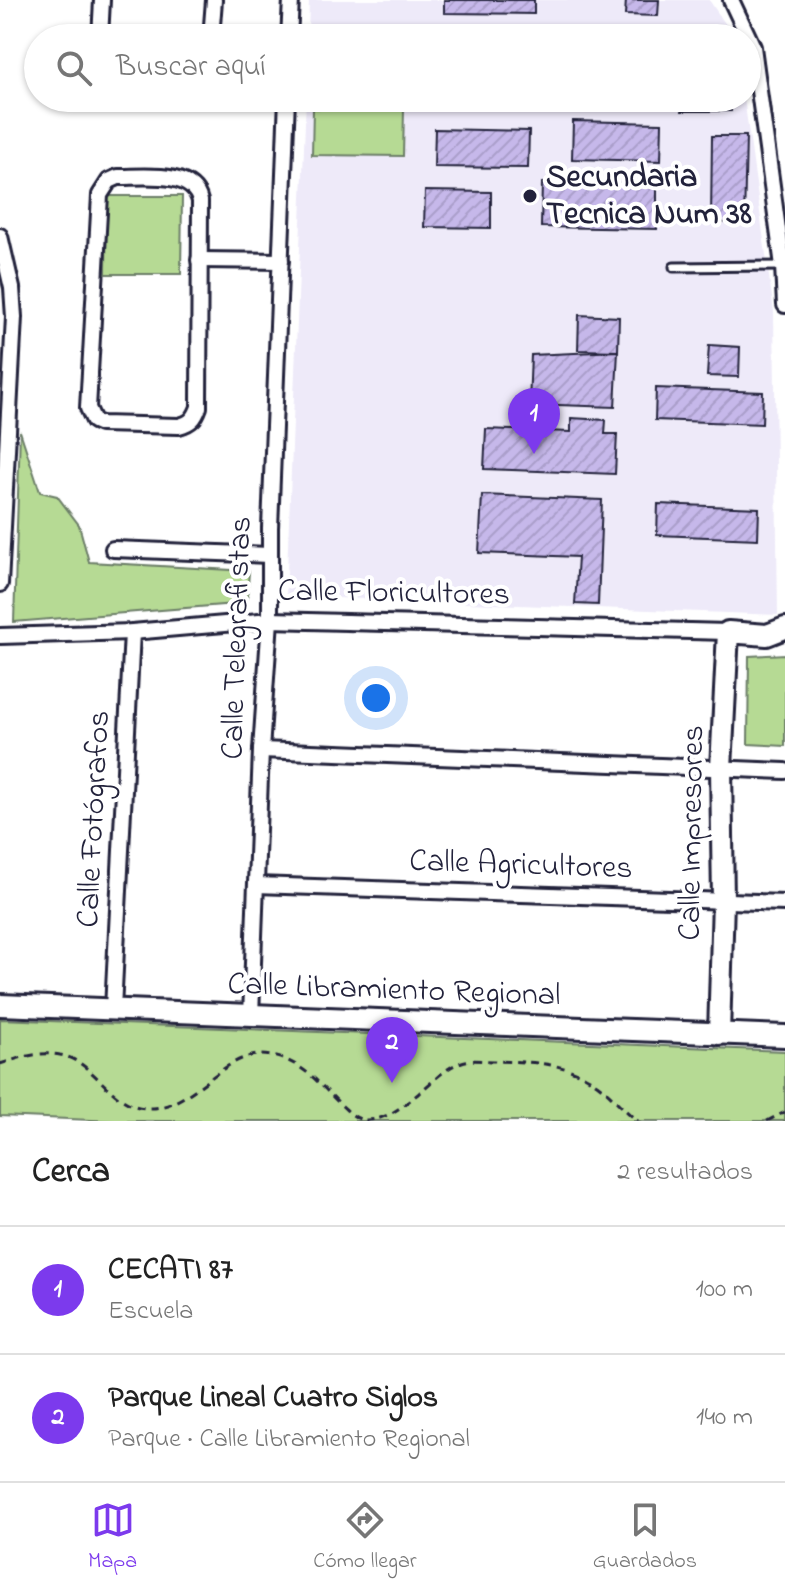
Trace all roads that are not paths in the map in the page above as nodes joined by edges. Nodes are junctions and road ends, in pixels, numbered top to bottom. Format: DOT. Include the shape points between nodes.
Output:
graph roads {
  1 [pos="102,0"];
  2 [pos="214,0"];
  3 [pos="291,0"];
  4 [pos="731,0"];
  5 [pos="101,24"];
  6 [pos="212,24"];
  7 [pos="290,24"];
  8 [pos="742,24"];
  9 [pos="761,105"];
  10 [pos="286,112"];
  11 [pos="0,236"];
  12 [pos="199,260"];
  13 [pos="281,261"];
  14 [pos="783,266"];
  15 [pos="674,267"];
  16 [pos="785,305"];
  17 [pos="5,374"];
  18 [pos="2,508"];
  19 [pos="113,549"];
  20 [pos="269,555"];
  21 [pos="0,584"];
  22 [pos="270,620"];
  23 [pos="785,628"];
  24 [pos="132,632"];
  25 [pos="728,632"];
  26 [pos="0,636"];
  27 [pos="261,750"];
  28 [pos="721,768"];
  29 [pos="785,771"];
  30 [pos="256,885"];
  31 [pos="723,900"];
  32 [pos="785,903"];
  33 [pos="0,1005"];
  34 [pos="113,1009"];
  35 [pos="251,1016"];
  36 [pos="719,1034"];
  37 [pos="785,1036"];
  1 -- 5 [label="street"];
  2 -- 6 [label="street"];
  3 -- 7 [label="street"];
  4 -- 8 [label="street"];
  9 -- 14 [label="street"];
  10 -- 13 [label="street, Calle Telegrafistas"];
  11 -- 17 [label="street" via="14,317"];
  12 -- 12 [label="street" via="198,191 181,180 109,181 100,195 88,403 94,421 179,426 196,417"];
  12 -- 13 [label="street"];
  13 -- 20 [label="street, Calle Telegrafistas"];
  14 -- 15 [label="lane"];
  14 -- 16 [label="street"];
  17 -- 18 [label="street"];
  18 -- 21 [label="street"];
  19 -- 20 [label="street"];
  20 -- 22 [label="street, Calle Telegrafistas"];
  22 -- 24 [label="street, Calle Floricultores"];
  22 -- 25 [label="street, Calle Floricultores"];
  22 -- 27 [label="street, Calle Telegrafistas"];
  23 -- 25 [label="street, Calle Floricultores" via="767,635"];
  24 -- 26 [label="street, Calle Floricultores"];
  24 -- 34 [label="street, Calle Fotógrafos"];
  25 -- 28 [label="street, Calle Impresores"];
  27 -- 28 [label="street"];
  27 -- 30 [label="street, Calle Telegrafistas"];
  28 -- 29 [label="street"];
  28 -- 31 [label="street, Calle Impresores"];
  30 -- 31 [label="street, Calle Agricultores"];
  30 -- 35 [label="street, Calle Telegrafistas"];
  31 -- 32 [label="street, Calle Agricultores"];
  31 -- 36 [label="street, Calle Impresores"];
  33 -- 34 [label="street, Calle Libramiento Regional"];
  34 -- 35 [label="street, Calle Libramiento Regional"];
  35 -- 36 [label="street, Calle Libramiento Regional"];
  36 -- 37 [label="street, Calle Libramiento Regional"];
}
